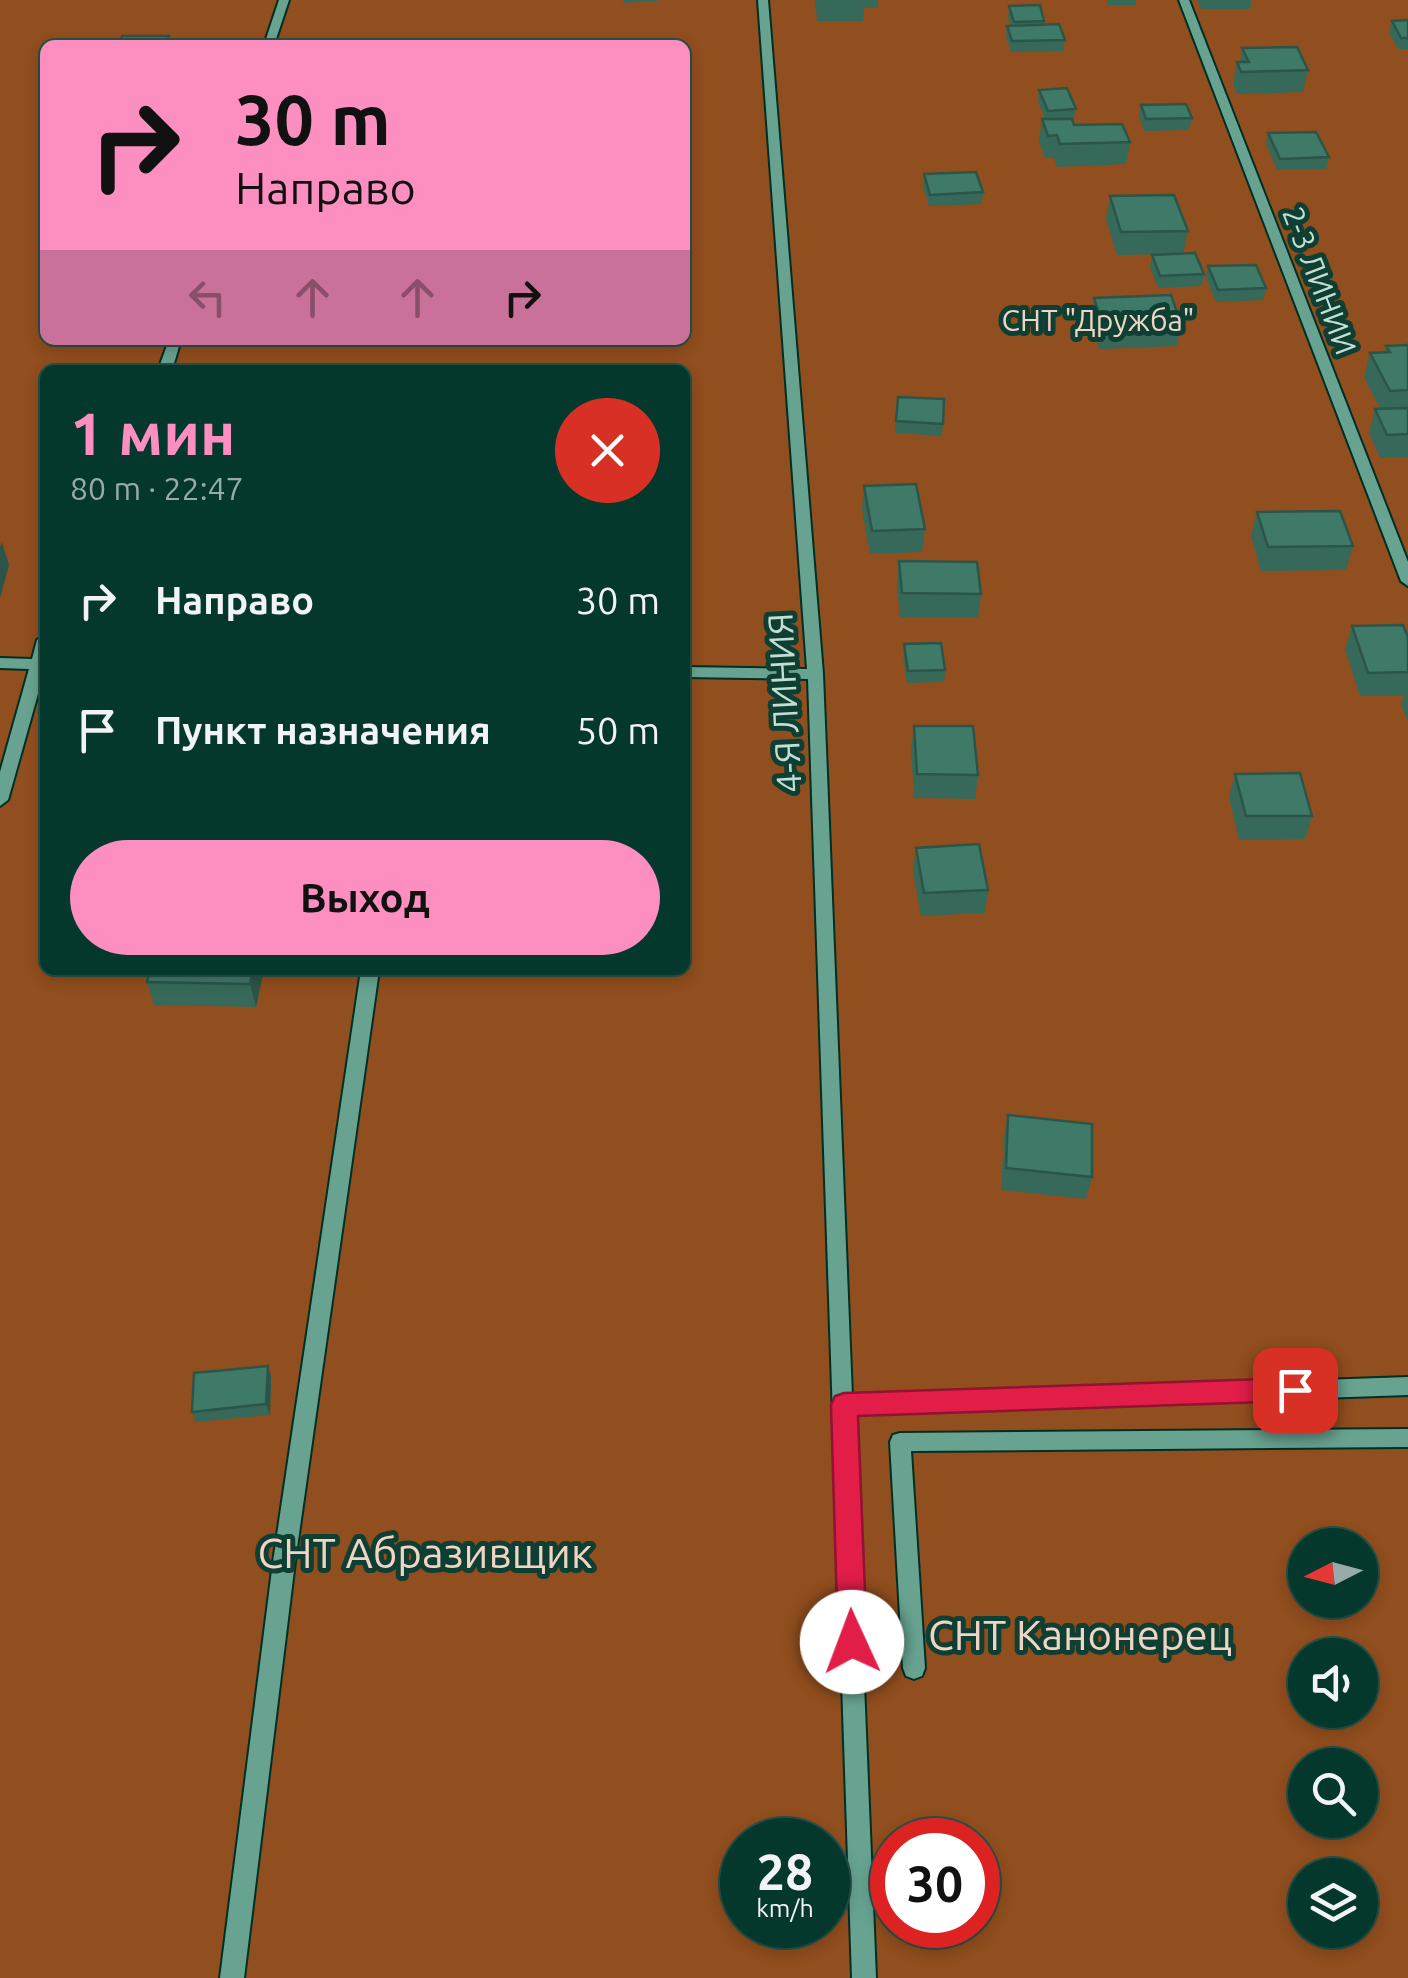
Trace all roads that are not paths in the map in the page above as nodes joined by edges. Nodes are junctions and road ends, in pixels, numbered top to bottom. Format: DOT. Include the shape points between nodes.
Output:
graph roads {
  1 [pos="284,0"];
  2 [pos="763,0"];
  3 [pos="1184,0"];
  4 [pos="272,40"];
  5 [pos="1408,580"];
  6 [pos="0,663"];
  7 [pos="40,664"];
  8 [pos="40,670"];
  9 [pos="690,672"];
  10 [pos="815,674"];
  11 [pos="0,800"];
  12 [pos="369,975"];
  13 [pos="1408,1386"];
  14 [pos="844,1405"];
  15 [pos="1408,1438"];
  16 [pos="914,1668"];
  17 [pos="232,1978"];
  18 [pos="864,1978"];
  1 -- 4 [label="street"];
  2 -- 10 [label="street, 4-Я ЛИНИЯ"];
  3 -- 5 [label="street, 2-3 ЛИНИИ"];
  6 -- 7 [label="street"];
  8 -- 11 [label="street"];
  9 -- 10 [label="street"];
  10 -- 14 [label="street, 4-Я ЛИНИЯ"];
  12 -- 17 [label="street"];
  13 -- 14 [label="street"];
  14 -- 18 [label="street, 4-Я ЛИНИЯ"];
  15 -- 16 [label="street" via="900,1442"];
}
